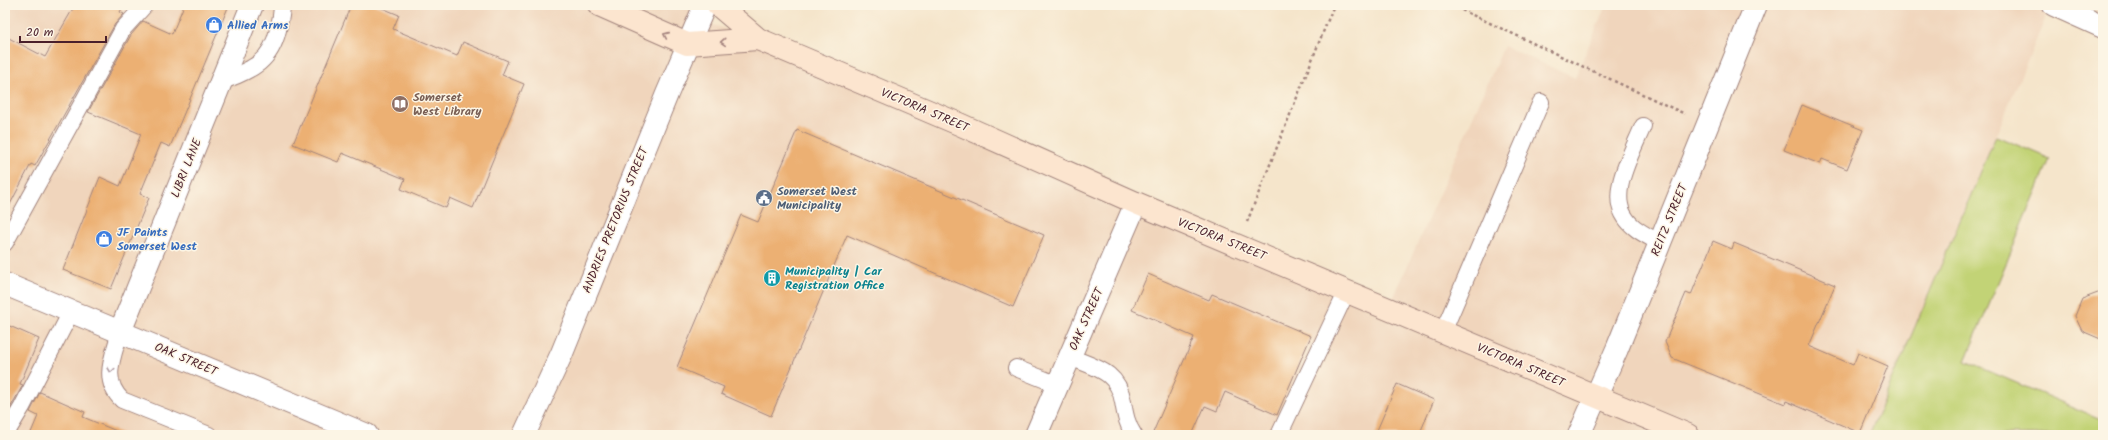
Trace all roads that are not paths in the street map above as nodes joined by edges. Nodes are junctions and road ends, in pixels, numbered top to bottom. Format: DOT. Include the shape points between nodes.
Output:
graph roads {
  1 [pos="145,5"];
  2 [pos="252,5"];
  3 [pos="282,5"];
  4 [pos="599,5"];
  5 [pos="705,5"];
  6 [pos="718,5"];
  7 [pos="1756,5"];
  8 [pos="2054,5"];
  9 [pos="2103,26"];
  10 [pos="758,39"];
  11 [pos="687,44"];
  12 [pos="221,82"];
  13 [pos="1541,102"];
  14 [pos="1643,126"];
  15 [pos="1136,203"];
  16 [pos="5,243"];
  17 [pos="1660,243"];
  18 [pos="5,284"];
  19 [pos="1347,290"];
  20 [pos="71,312"];
  21 [pos="120,332"];
  22 [pos="1443,332"];
  23 [pos="1070,357"];
  24 [pos="1016,368"];
  25 [pos="1058,386"];
  26 [pos="1595,396"];
  27 [pos="535,409"];
  28 [pos="337,430"];
  29 [pos="8,432"];
  30 [pos="209,435"];
  31 [pos="367,435"];
  32 [pos="512,435"];
  33 [pos="524,435"];
  34 [pos="1036,435"];
  35 [pos="1134,435"];
  36 [pos="1278,435"];
  37 [pos="1579,435"];
  38 [pos="1688,435"];
  1 -- 16 [label="lane" via="123,29"];
  2 -- 12 [label="street, LIBRI LANE"];
  3 -- 12 [label="lane" via="276,38 264,59 248,71"];
  11 -- 4 [label="main road, VICTORIA STREET, one-way"];
  5 -- 11 [label="street, ANDRIES PRETORIUS STREET"];
  6 -- 10 [label="main road, VICTORIA STREET"];
  7 -- 17 [label="street, REITZ STREET"];
  8 -- 9 [label="street"];
  10 -- 11 [label="main road, VICTORIA STREET, one-way"];
  10 -- 15 [label="main road, VICTORIA STREET" via="966,127"];
  11 -- 27 [label="street, ANDRIES PRETORIUS STREET" via="562,353"];
  12 -- 21 [label="street, LIBRI LANE"];
  13 -- 22 [label="lane"];
  14 -- 17 [label="lane" via="1618,193 1619,206 1625,218 1636,229"];
  15 -- 19 [label="main road, VICTORIA STREET"];
  15 -- 23 [label="street, OAK STREET"];
  17 -- 26 [label="street, REITZ STREET"];
  18 -- 20 [label="street, OAK STREET"];
  19 -- 22 [label="main road, VICTORIA STREET"];
  19 -- 36 [label="lane"];
  20 -- 21 [label="street, OAK STREET"];
  20 -- 29 [label="lane"];
  21 -- 28 [label="street, OAK STREET"];
  21 -- 30 [label="lane, one-way" via="110,376 115,393 122,400"];
  22 -- 26 [label="main road, VICTORIA STREET"];
  23 -- 25 [label="street, OAK STREET"];
  23 -- 35 [label="lane" via="1108,373 1115,380 1121,388 1128,424"];
  24 -- 25 [label="lane"];
  25 -- 34 [label="street, OAK STREET"];
  26 -- 37 [label="street, REITZ STREET"];
  26 -- 38 [label="main road, VICTORIA STREET"];
  27 -- 32 [label="street"];
  27 -- 33 [label="street, ANDRIES PRETORIUS STREET"];
  28 -- 31 [label="street, OAK STREET"];
}
